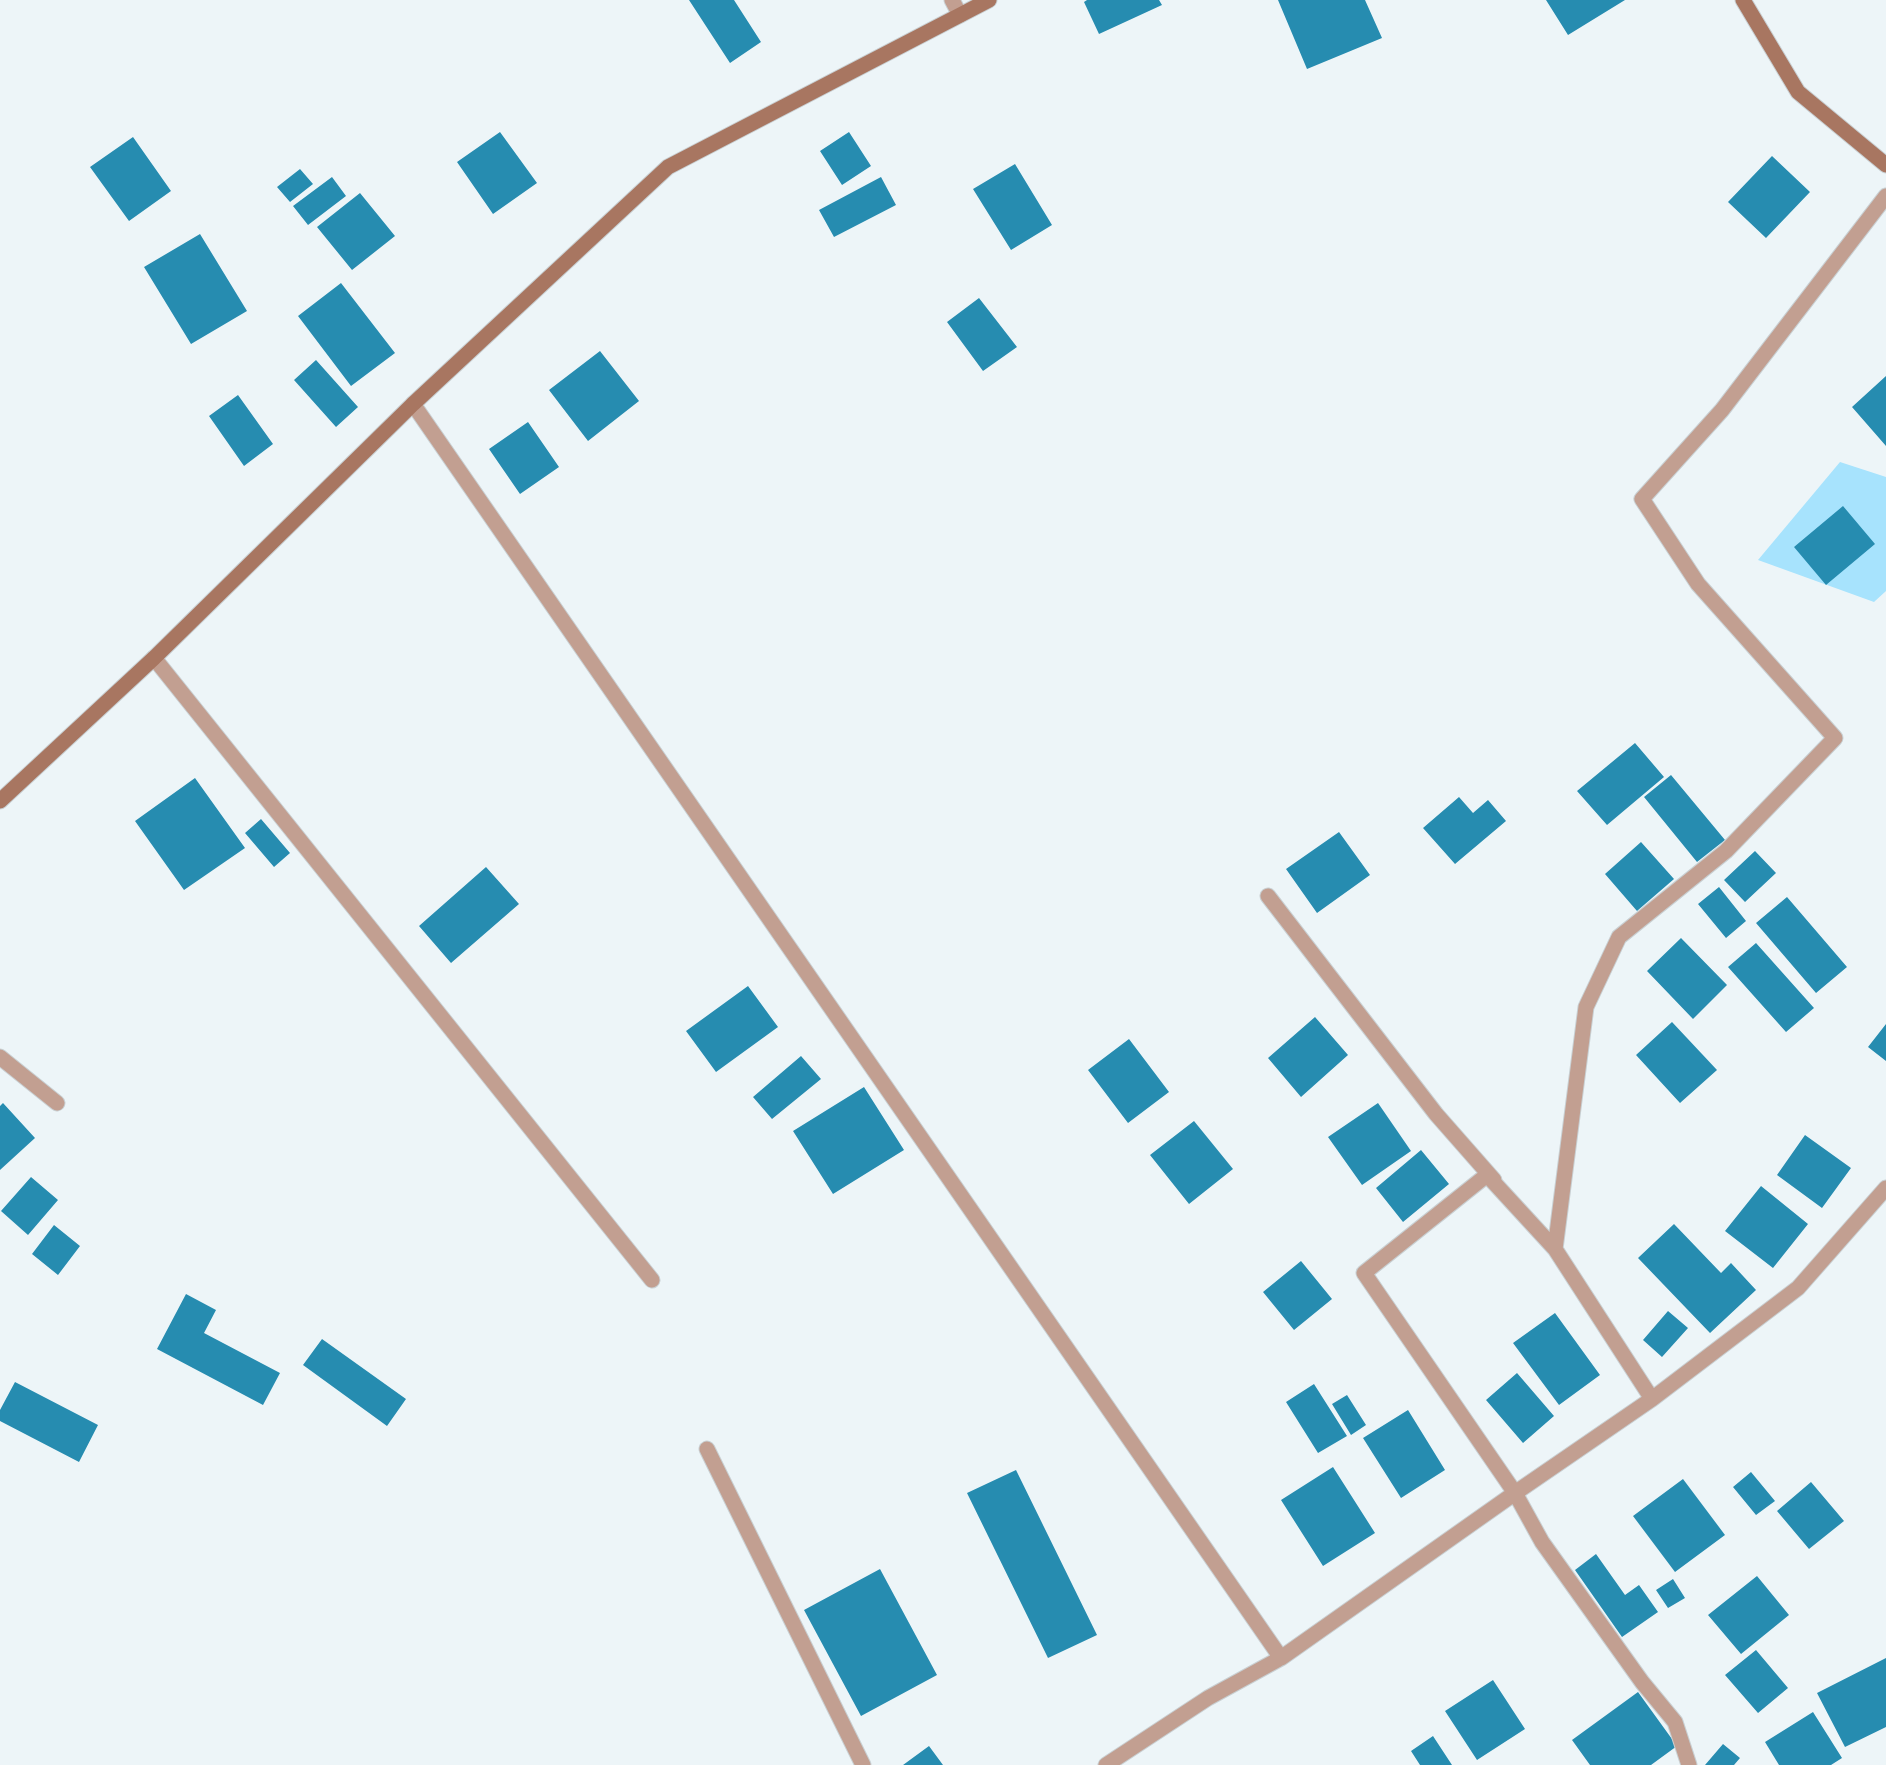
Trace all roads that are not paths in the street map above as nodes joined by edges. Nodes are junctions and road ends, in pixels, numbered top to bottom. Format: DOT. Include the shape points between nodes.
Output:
graph roads {
  1 [pos="952,0"];
  2 [pos="989,0"];
  3 [pos="1743,0"];
  4 [pos="960,15"];
  5 [pos="1886,165"];
  6 [pos="1886,196"];
  7 [pos="413,404"];
  8 [pos="154,658"];
  9 [pos="0,801"];
  10 [pos="1268,896"];
  11 [pos="0,1057"];
  12 [pos="57,1103"];
  13 [pos="1886,1188"];
  14 [pos="1555,1249"];
  15 [pos="652,1280"];
  16 [pos="1652,1399"];
  17 [pos="708,1449"];
  18 [pos="1515,1493"];
  19 [pos="1281,1658"];
  20 [pos="863,1765"];
  21 [pos="1106,1765"];
  22 [pos="1689,1765"];
  1 -- 4 [label="street"];
  2 -- 4 [label="street"];
  3 -- 5 [label="street" via="1798,92"];
  4 -- 7 [label="street" via="668,166"];
  6 -- 14 [label="street" via="1722,410 1642,499 1698,584 1835,738 1726,852 1619,937 1586,1007"];
  7 -- 8 [label="street"];
  7 -- 19 [label="street"];
  8 -- 9 [label="street"];
  8 -- 15 [label="street"];
  10 -- 14 [label="street" via="1436,1114"];
  11 -- 12 [label="street"];
  13 -- 16 [label="street" via="1798,1288"];
  14 -- 16 [label="street"];
  14 -- 18 [label="street" via="1487,1175 1364,1273"];
  16 -- 18 [label="street"];
  17 -- 20 [label="street"];
  18 -- 19 [label="street"];
  18 -- 22 [label="street" via="1542,1542 1576,1591 1675,1722"];
  19 -- 21 [label="street" via="1208,1698"];
}
